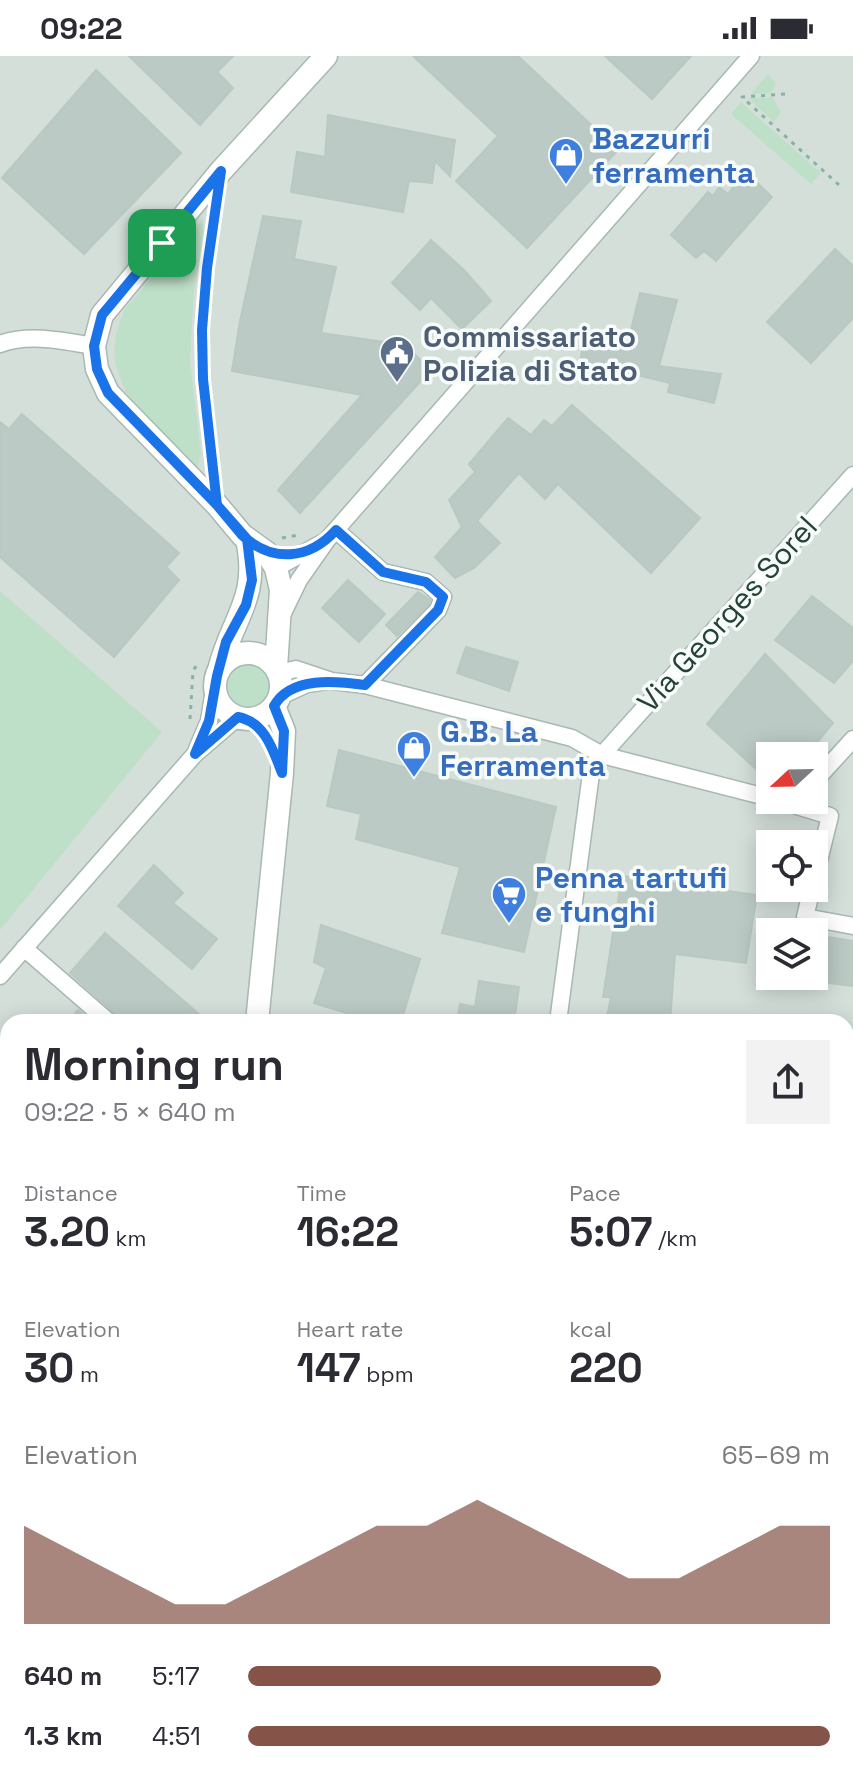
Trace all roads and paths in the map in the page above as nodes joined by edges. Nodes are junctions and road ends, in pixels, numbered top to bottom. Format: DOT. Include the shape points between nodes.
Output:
graph roads {
  1 [pos="326,56"];
  2 [pos="751,56"];
  3 [pos="785,94"];
  4 [pos="221,171"];
  5 [pos="839,185"];
  6 [pos="0,344"];
  7 [pos="94,346"];
  8 [pos="853,475"];
  9 [pos="217,505"];
  10 [pos="331,535"];
  11 [pos="247,539"];
  12 [pos="272,560"];
  13 [pos="246,605"];
  14 [pos="280,619"];
  15 [pos="277,670"];
  16 [pos="217,676"];
  17 [pos="332,681"];
  18 [pos="365,685"];
  19 [pos="277,702"];
  20 [pos="243,718"];
  21 [pos="853,739"];
  22 [pos="195,754"];
  23 [pos="602,755"];
  24 [pos="828,767"];
  25 [pos="282,773"];
  26 [pos="756,794"];
  27 [pos="825,814"];
  28 [pos="827,830"];
  29 [pos="809,902"];
  30 [pos="853,926"];
  31 [pos="24,948"];
  32 [pos="0,976"];
  33 [pos="100,1014"];
  34 [pos="258,1014"];
  35 [pos="559,1014"];
  1 -- 4 [label="street"];
  2 -- 10 [label="street"];
  3 -- 5 [label="path" via="742,97"];
  4 -- 7 [label="street" via="102,315"];
  4 -- 9 [label="lane" via="202,330"];
  6 -- 7 [label="street" via="52,339"];
  7 -- 9 [label="street" via="108,393"];
  8 -- 23 [label="street, Via Georges Sorel"];
  9 -- 11 [label="street"];
  10 -- 12 [label="street" via="301,555"];
  10 -- 14 [label="street"];
  10 -- 18 [label="street" via="383,572 426,582 443,597 438,610"];
  11 -- 12 [label="street"];
  11 -- 13 [label="street" via="252,580"];
  12 -- 13 [label="street"];
  12 -- 14 [label="street" via="281,590"];
  13 -- 16 [label="street" via="226,642"];
  14 -- 15 [label="street"];
  15 -- 16 [label="street" via="268,660 247,653 226,661"];
  15 -- 17 [label="street" via="296,669"];
  15 -- 19 [label="street"];
  16 -- 20 [label="street" via="221,704"];
  16 -- 22 [label="street" via="209,721"];
  17 -- 18 [label="street"];
  17 -- 19 [label="street" via="307,684"];
  18 -- 23 [label="street" via="572,738"];
  19 -- 20 [label="street" via="267,713"];
  19 -- 25 [label="street" via="284,731"];
  20 -- 22 [label="street"];
  20 -- 25 [label="street" via="271,742"];
  21 -- 24 [label="street"];
  22 -- 31 [label="street"];
  23 -- 26 [label="street"];
  23 -- 35 [label="street, Via Georges Sorel" via="592,766"];
  25 -- 34 [label="street"];
  27 -- 28 [label="street" via="830,816"];
  29 -- 30 [label="street" via="805,917"];
  31 -- 32 [label="street"];
  31 -- 33 [label="street"];
}
